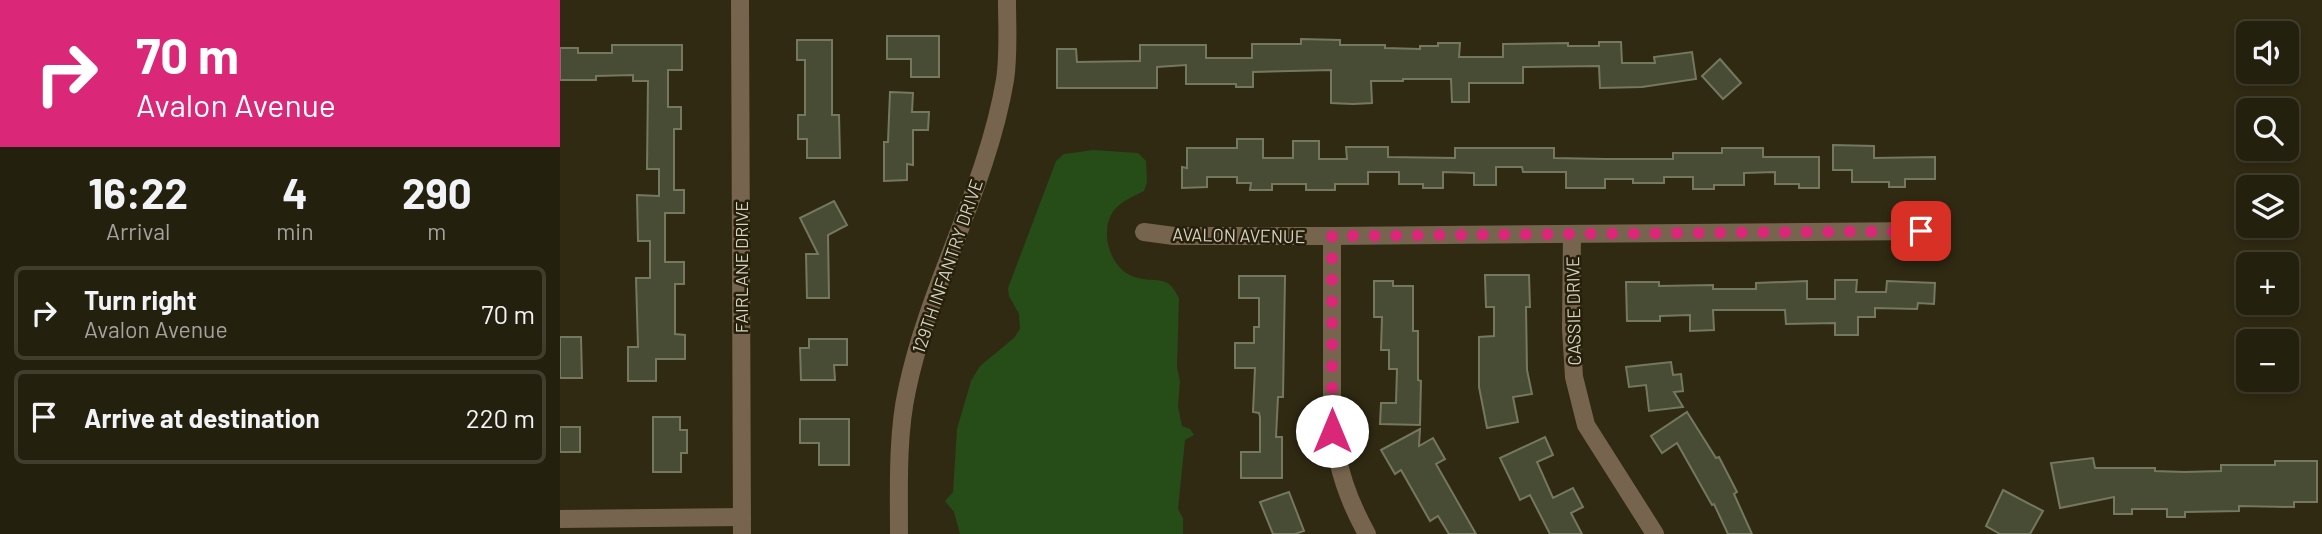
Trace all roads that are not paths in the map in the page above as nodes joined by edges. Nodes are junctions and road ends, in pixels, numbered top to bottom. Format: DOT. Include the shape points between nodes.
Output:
graph roads {
  1 [pos="740,0"];
  2 [pos="1007,0"];
  3 [pos="1921,231"];
  4 [pos="1144,232"];
  5 [pos="1572,234"];
  6 [pos="1332,236"];
  7 [pos="560,519"];
  8 [pos="742,525"];
  9 [pos="899,534"];
  10 [pos="1367,534"];
  11 [pos="1655,534"];
  1 -- 8 [label="street, FAIRLANE DRIVE"];
  2 -- 9 [label="street, 129TH INFANTRY DRIVE" via="1005,78 995,127 906,391"];
  3 -- 5 [label="street, AVALON AVENUE"];
  4 -- 6 [label="street, AVALON AVENUE"];
  5 -- 6 [label="street, AVALON AVENUE"];
  5 -- 11 [label="street, CASSIE DRIVE" via="1574,377 1586,425"];
  6 -- 10 [label="street" via="1332,431 1349,500"];
  7 -- 8 [label="street"];
}
